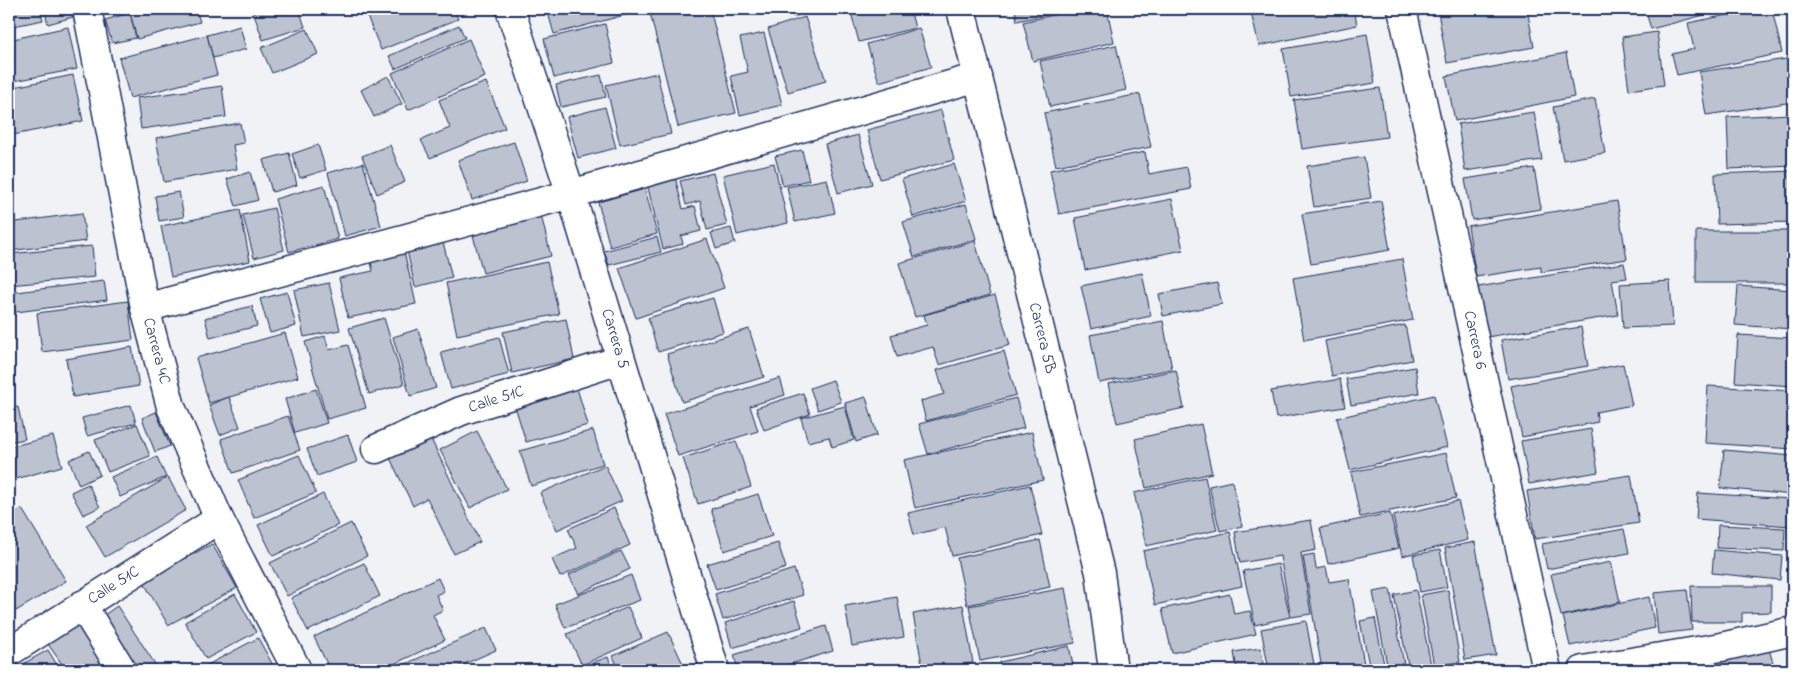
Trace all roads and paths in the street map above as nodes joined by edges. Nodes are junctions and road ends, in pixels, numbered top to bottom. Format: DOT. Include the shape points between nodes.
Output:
graph roads {
  1 [pos="87,9"];
  2 [pos="510,9"];
  3 [pos="961,9"];
  4 [pos="1402,9"];
  5 [pos="978,77"];
  6 [pos="571,194"];
  7 [pos="145,308"];
  8 [pos="620,360"];
  9 [pos="376,449"];
  10 [pos="219,519"];
  11 [pos="82,605"];
  12 [pos="1793,631"];
  13 [pos="9,652"];
  14 [pos="122,670"];
  15 [pos="296,670"];
  16 [pos="715,670"];
  17 [pos="1113,670"];
  18 [pos="1547,670"];
  19 [pos="1583,670"];
  1 -- 7 [label="street, Carrera 4C"];
  2 -- 6 [label="street, Carrera 5"];
  3 -- 5 [label="street, Carrera 5B"];
  4 -- 18 [label="street, Carrera 6"];
  5 -- 6 [label="street"];
  5 -- 17 [label="street, Carrera 5B" via="1100,573"];
  6 -- 7 [label="street"];
  6 -- 8 [label="street, Carrera 5"];
  7 -- 10 [label="street, Carrera 4C" via="171,407"];
  8 -- 9 [label="street, Calle 51C" via="461,410"];
  8 -- 16 [label="street, Carrera 5"];
  10 -- 11 [label="street, Calle 51C"];
  10 -- 15 [label="street, Carrera 4C"];
  11 -- 13 [label="street, Calle 51C"];
  11 -- 14 [label="street"];
  12 -- 19 [label="street" via="1721,647"];
}
